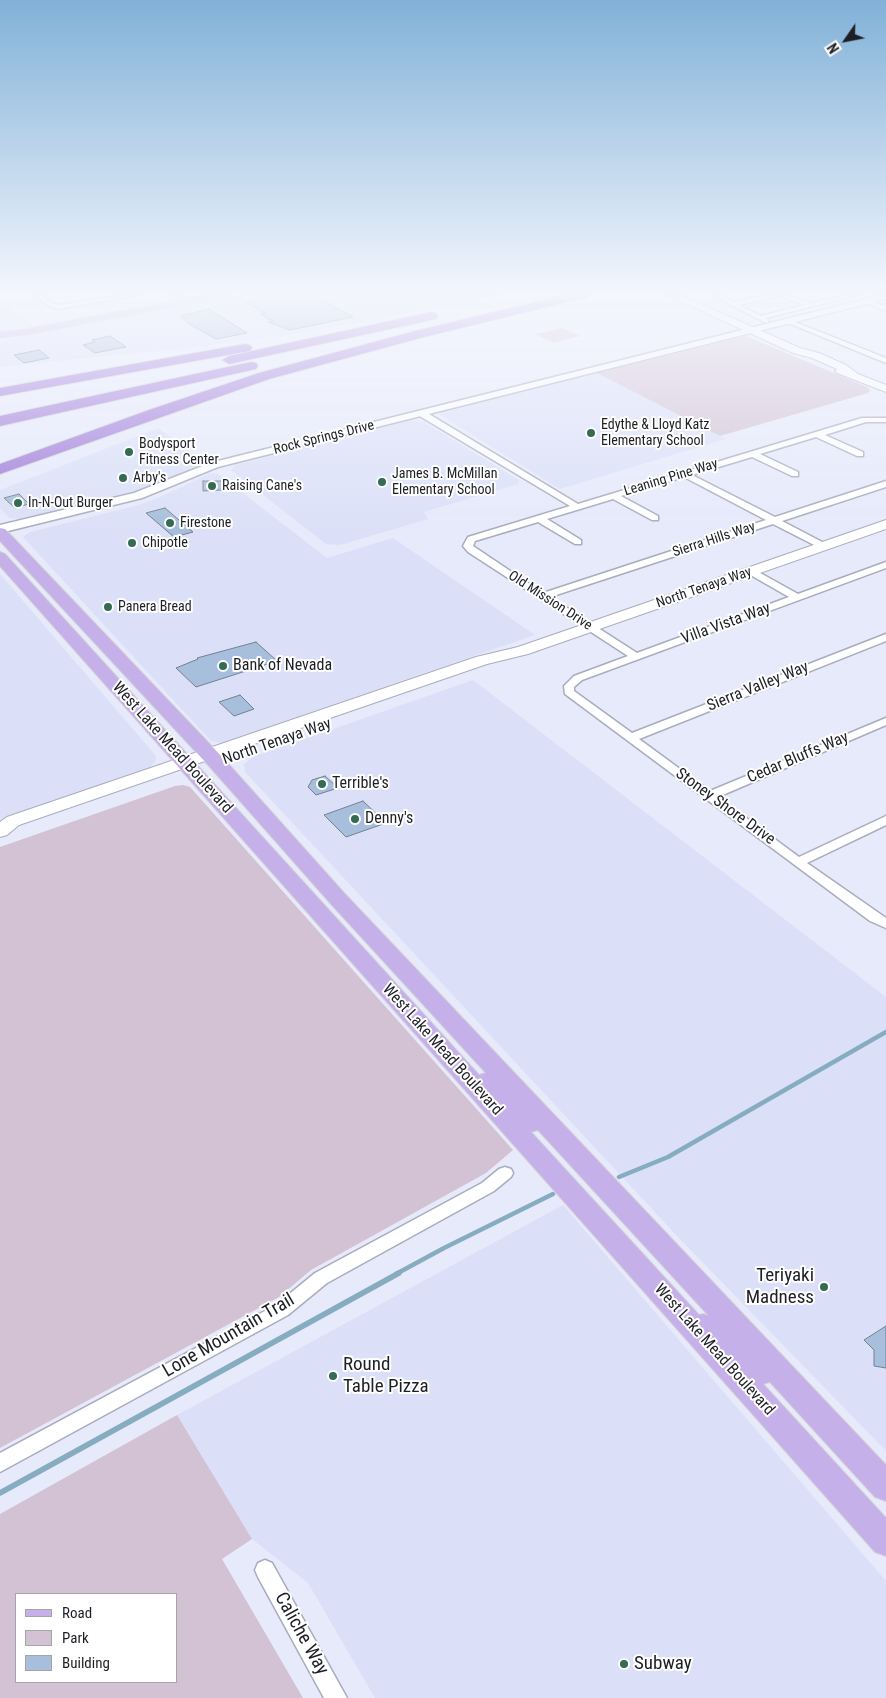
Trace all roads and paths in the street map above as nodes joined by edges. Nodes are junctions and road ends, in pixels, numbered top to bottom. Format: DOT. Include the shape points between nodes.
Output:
graph roads {
  1 [pos="105,373"];
  2 [pos="167,373"];
  3 [pos="220,373"];
  4 [pos="274,373"];
  5 [pos="581,373"];
  6 [pos="848,373"];
  7 [pos="853,375"];
  8 [pos="886,389"];
  9 [pos="0,392"];
  10 [pos="0,410"];
  11 [pos="421,413"];
  12 [pos="882,420"];
  13 [pos="0,421"];
  14 [pos="816,434"];
  15 [pos="752,454"];
  16 [pos="860,454"];
  17 [pos="0,469"];
  18 [pos="684,474"];
  19 [pos="795,474"];
  20 [pos="886,484"];
  21 [pos="614,496"];
  22 [pos="577,507"];
  23 [pos="539,518"];
  24 [pos="655,518"];
  25 [pos="775,520"];
  26 [pos="886,524"];
  27 [pos="1,533"];
  28 [pos="578,542"];
  29 [pos="468,543"];
  30 [pos="823,546"];
  31 [pos="0,557"];
  32 [pos="886,565"];
  33 [pos="750,571"];
  34 [pos="14,573"];
  35 [pos="543,596"];
  36 [pos="63,598"];
  37 [pos="798,598"];
  38 [pos="43,605"];
  39 [pos="590,627"];
  40 [pos="90,628"];
  41 [pos="68,632"];
  42 [pos="886,636"];
  43 [pos="522,651"];
  44 [pos="116,654"];
  45 [pos="636,657"];
  46 [pos="482,660"];
  47 [pos="93,661"];
  48 [pos="438,675"];
  49 [pos="460,678"];
  50 [pos="569,686"];
  51 [pos="155,698"];
  52 [pos="398,700"];
  53 [pos="886,720"];
  54 [pos="630,738"];
  55 [pos="212,758"];
  56 [pos="188,767"];
  57 [pos="710,796"];
  58 [pos="886,820"];
  59 [pos="0,832"];
  60 [pos="798,862"];
  61 [pos="338,899"];
  62 [pos="316,908"];
  63 [pos="886,924"];
  64 [pos="444,1052"];
  65 [pos="549,1126"];
  66 [pos="540,1159"];
  67 [pos="505,1173"];
  68 [pos="640,1224"];
  69 [pos="674,1306"];
  70 [pos="774,1367"];
  71 [pos="0,1463"];
  72 [pos="886,1487"];
  73 [pos="886,1541"];
  74 [pos="265,1570"];
  75 [pos="336,1698"];
  1 -- 9 [label="highway"];
  2 -- 10 [label="highway"];
  3 -- 13 [label="highway"];
  4 -- 17 [label="highway"];
  5 -- 11 [label="street, Rock Springs Drive"];
  6 -- 7 [label="main road"];
  7 -- 8 [label="main road"];
  11 -- 22 [label="street"];
  11 -- 27 [label="street, Rock Springs Drive" via="208,467 146,494 71,517"];
  12 -- 14 [label="street, Leaning Pine Way" via="865,420"];
  14 -- 15 [label="street, Leaning Pine Way"];
  14 -- 16 [label="street"];
  15 -- 18 [label="street, Leaning Pine Way"];
  15 -- 19 [label="street"];
  18 -- 21 [label="street, Leaning Pine Way"];
  18 -- 25 [label="street"];
  20 -- 25 [label="street, Sierra Hills Way"];
  21 -- 22 [label="street, Leaning Pine Way"];
  21 -- 24 [label="street"];
  22 -- 23 [label="street, Leaning Pine Way"];
  23 -- 28 [label="street"];
  23 -- 29 [label="street, Leaning Pine Way" via="477,536"];
  25 -- 30 [label="street"];
  25 -- 35 [label="street, Sierra Hills Way"];
  26 -- 30 [label="main road, North Tenaya Way"];
  27 -- 36 [label="main road, West Lake Mead Boulevard"];
  29 -- 35 [label="street, Old Mission Drive" via="471,550"];
  30 -- 33 [label="main road, North Tenaya Way"];
  31 -- 34 [label="main road, West Lake Mead Boulevard"];
  32 -- 37 [label="street, Villa Vista Way"];
  33 -- 37 [label="street"];
  33 -- 39 [label="main road, North Tenaya Way"];
  34 -- 36 [label="main road" via="32,583 49,599"];
  34 -- 38 [label="main road, West Lake Mead Boulevard"];
  35 -- 39 [label="street, Old Mission Drive"];
  36 -- 40 [label="main road, West Lake Mead Boulevard"];
  37 -- 45 [label="street, Villa Vista Way"];
  38 -- 40 [label="main road" via="55,606 68,618"];
  38 -- 41 [label="main road, West Lake Mead Boulevard"];
  39 -- 43 [label="main road, North Tenaya Way"];
  39 -- 45 [label="street, Old Mission Drive"];
  40 -- 44 [label="main road, West Lake Mead Boulevard"];
  41 -- 44 [label="main road" via="83,638 99,653"];
  41 -- 47 [label="main road, West Lake Mead Boulevard"];
  42 -- 54 [label="street, Sierra Valley Way"];
  43 -- 46 [label="main road, North Tenaya Way"];
  43 -- 49 [label="main road, North Tenaya Way" via="492,667"];
  44 -- 51 [label="main road, West Lake Mead Boulevard"];
  45 -- 50 [label="street, Villa Vista Way" via="578,678"];
  46 -- 48 [label="main road, North Tenaya Way"];
  46 -- 49 [label="main road" via="459,674"];
  47 -- 51 [label="main road" via="106,661 122,677"];
  47 -- 56 [label="main road, West Lake Mead Boulevard"];
  48 -- 52 [label="main road" via="436,681"];
  48 -- 55 [label="main road, North Tenaya Way"];
  49 -- 52 [label="main road, North Tenaya Way"];
  50 -- 54 [label="street, Stoney Shore Drive" via="569,692"];
  51 -- 55 [label="main road, West Lake Mead Boulevard"];
  52 -- 55 [label="main road, North Tenaya Way"];
  53 -- 57 [label="street, Cedar Bluffs Way"];
  54 -- 57 [label="street, Stoney Shore Drive"];
  55 -- 56 [label="main road, North Tenaya Way"];
  55 -- 61 [label="main road, West Lake Mead Boulevard"];
  56 -- 59 [label="main road, North Tenaya Way" via="17,830"];
  56 -- 62 [label="main road, West Lake Mead Boulevard"];
  57 -- 60 [label="street, Stoney Shore Drive"];
  58 -- 60 [label="street"];
  60 -- 63 [label="street, Stoney Shore Drive"];
  61 -- 62 [label="main road"];
  61 -- 65 [label="main road, West Lake Mead Boulevard"];
  62 -- 64 [label="main road, West Lake Mead Boulevard"];
  64 -- 65 [label="main road" via="485,1078 526,1120"];
  64 -- 66 [label="main road, West Lake Mead Boulevard"];
  65 -- 68 [label="main road, West Lake Mead Boulevard"];
  66 -- 68 [label="main road" via="535,1142 545,1139 612,1212"];
  66 -- 69 [label="main road, West Lake Mead Boulevard"];
  67 -- 71 [label="street, Lone Mountain Trail" via="488,1187 321,1278 282,1310"];
  68 -- 70 [label="main road, West Lake Mead Boulevard"];
  69 -- 70 [label="main road" via="738,1350 758,1370"];
  69 -- 73 [label="main road, West Lake Mead Boulevard"];
  70 -- 72 [label="main road, West Lake Mead Boulevard"];
  74 -- 75 [label="street, Caliche Way"];
}
